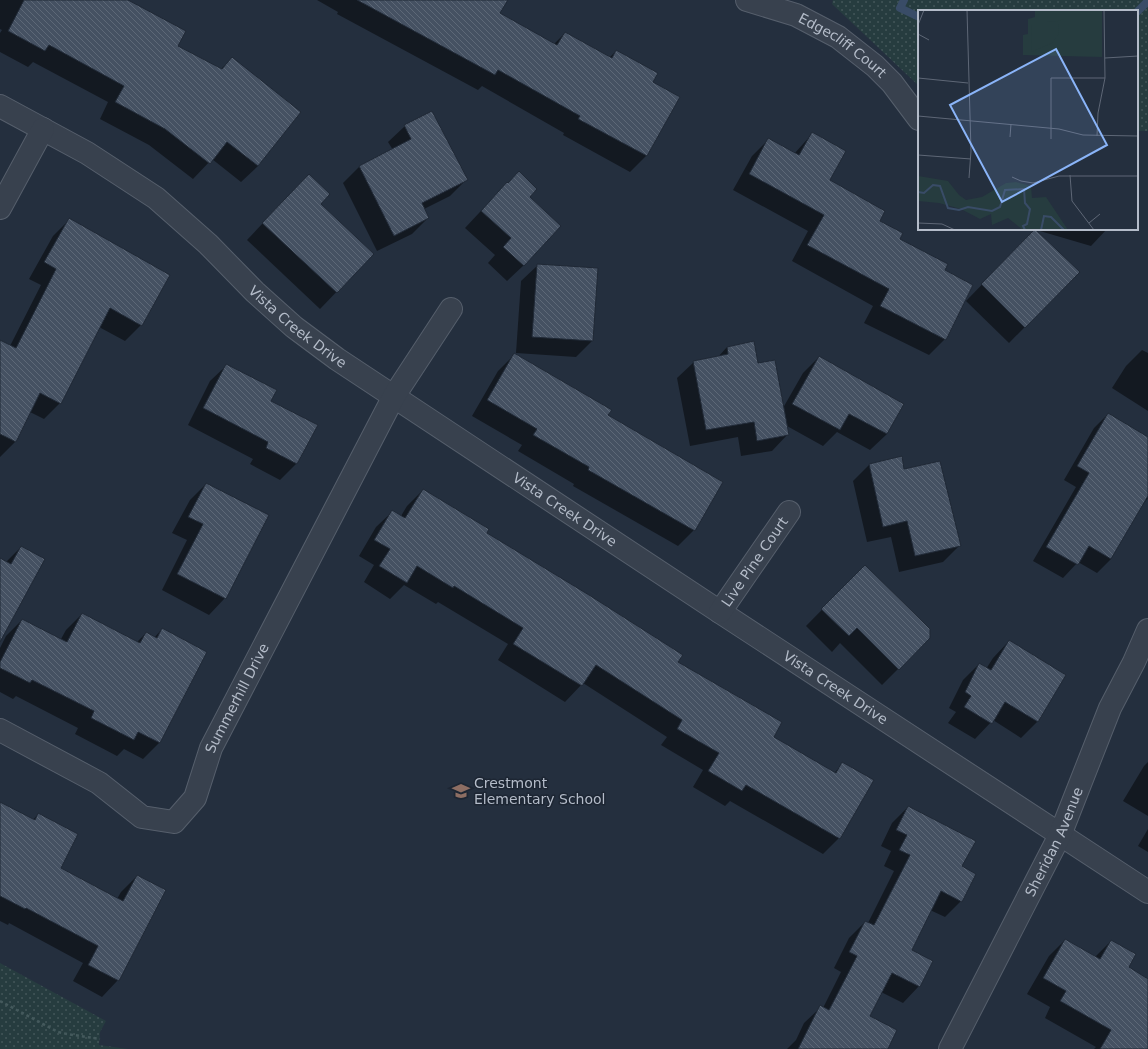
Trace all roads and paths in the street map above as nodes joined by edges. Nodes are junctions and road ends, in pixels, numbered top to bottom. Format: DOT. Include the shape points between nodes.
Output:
graph roads {
  1 [pos="747,0"];
  2 [pos="0,106"];
  3 [pos="918,118"];
  4 [pos="43,129"];
  5 [pos="0,208"];
  6 [pos="451,308"];
  7 [pos="394,396"];
  8 [pos="789,512"];
  9 [pos="720,612"];
  10 [pos="1148,630"];
  11 [pos="0,730"];
  12 [pos="1060,835"];
  13 [pos="1148,892"];
  14 [pos="0,1001"];
  15 [pos="100,1039"];
  16 [pos="950,1049"];
  1 -- 3 [label="street, Edgecliff Court" via="796,15 838,37 892,83"];
  2 -- 4 [label="street, Vista Creek Drive"];
  4 -- 5 [label="street"];
  4 -- 7 [label="street, Vista Creek Drive" via="87,153 156,198 294,327"];
  6 -- 7 [label="street"];
  7 -- 9 [label="street, Vista Creek Drive"];
  7 -- 11 [label="street, Summerhill Drive" via="212,748 195,798 174,822 142,817 99,783"];
  8 -- 9 [label="street, Live Pine Court"];
  9 -- 12 [label="street, Vista Creek Drive"];
  10 -- 12 [label="street, Sheridan Avenue" via="1110,708"];
  12 -- 13 [label="street, Vista Creek Drive"];
  12 -- 16 [label="street, Sheridan Avenue"];
  14 -- 15 [label="path" via="58,1032"];
}
